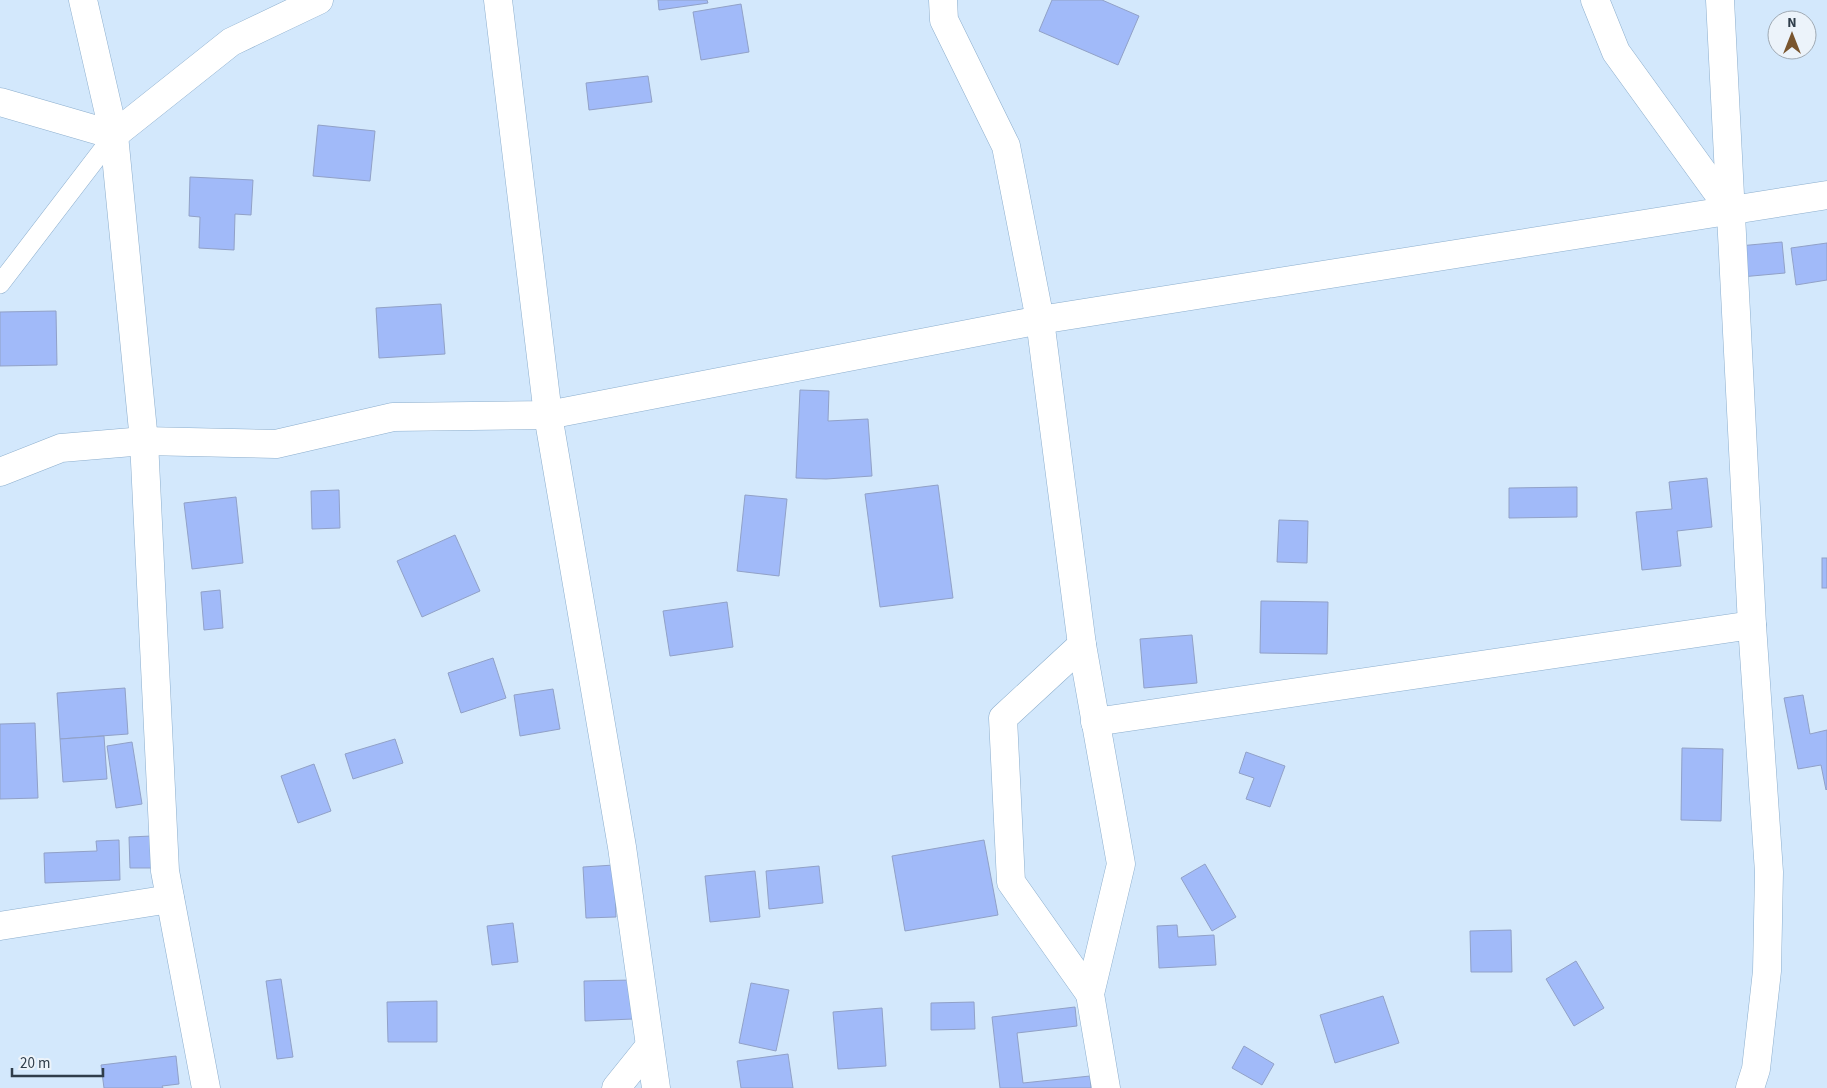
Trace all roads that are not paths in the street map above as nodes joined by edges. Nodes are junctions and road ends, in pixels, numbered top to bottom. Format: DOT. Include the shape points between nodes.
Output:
graph roads {
  1 [pos="83,0"];
  2 [pos="319,0"];
  3 [pos="498,0"];
  4 [pos="943,0"];
  5 [pos="1595,0"];
  6 [pos="1720,0"];
  7 [pos="0,102"];
  8 [pos="114,135"];
  9 [pos="1827,195"];
  10 [pos="1731,211"];
  11 [pos="0,284"];
  12 [pos="1040,320"];
  13 [pos="548,415"];
  14 [pos="144,441"];
  15 [pos="0,472"];
  16 [pos="1752,625"];
  17 [pos="1082,645"];
  18 [pos="1095,722"];
  19 [pos="170,899"];
  20 [pos="0,926"];
  21 [pos="1090,994"];
  22 [pos="649,1048"];
  23 [pos="206,1088"];
  24 [pos="616,1088"];
  25 [pos="656,1088"];
  26 [pos="1106,1088"];
  27 [pos="1750,1088"];
  1 -- 8 [label="street"];
  2 -- 8 [label="street" via="231,42"];
  3 -- 13 [label="street"];
  4 -- 12 [label="street" via="944,20 1006,146"];
  5 -- 10 [label="street" via="1616,52"];
  6 -- 10 [label="street"];
  7 -- 8 [label="street"];
  8 -- 11 [label="lane"];
  8 -- 14 [label="street"];
  9 -- 10 [label="street"];
  10 -- 12 [label="street"];
  10 -- 16 [label="street"];
  12 -- 13 [label="street"];
  12 -- 17 [label="street"];
  13 -- 14 [label="street" via="393,417 276,444"];
  13 -- 22 [label="street" via="622,847"];
  14 -- 15 [label="street" via="61,448"];
  14 -- 19 [label="street" via="165,871"];
  16 -- 18 [label="street"];
  16 -- 27 [label="street" via="1769,872 1767,971 1756,1069"];
  17 -- 18 [label="street"];
  17 -- 21 [label="street" via="1003,718 1011,882"];
  18 -- 21 [label="street" via="1120,864"];
  19 -- 20 [label="street"];
  19 -- 23 [label="street"];
  21 -- 26 [label="street"];
  22 -- 24 [label="street"];
  22 -- 25 [label="street"];
}
